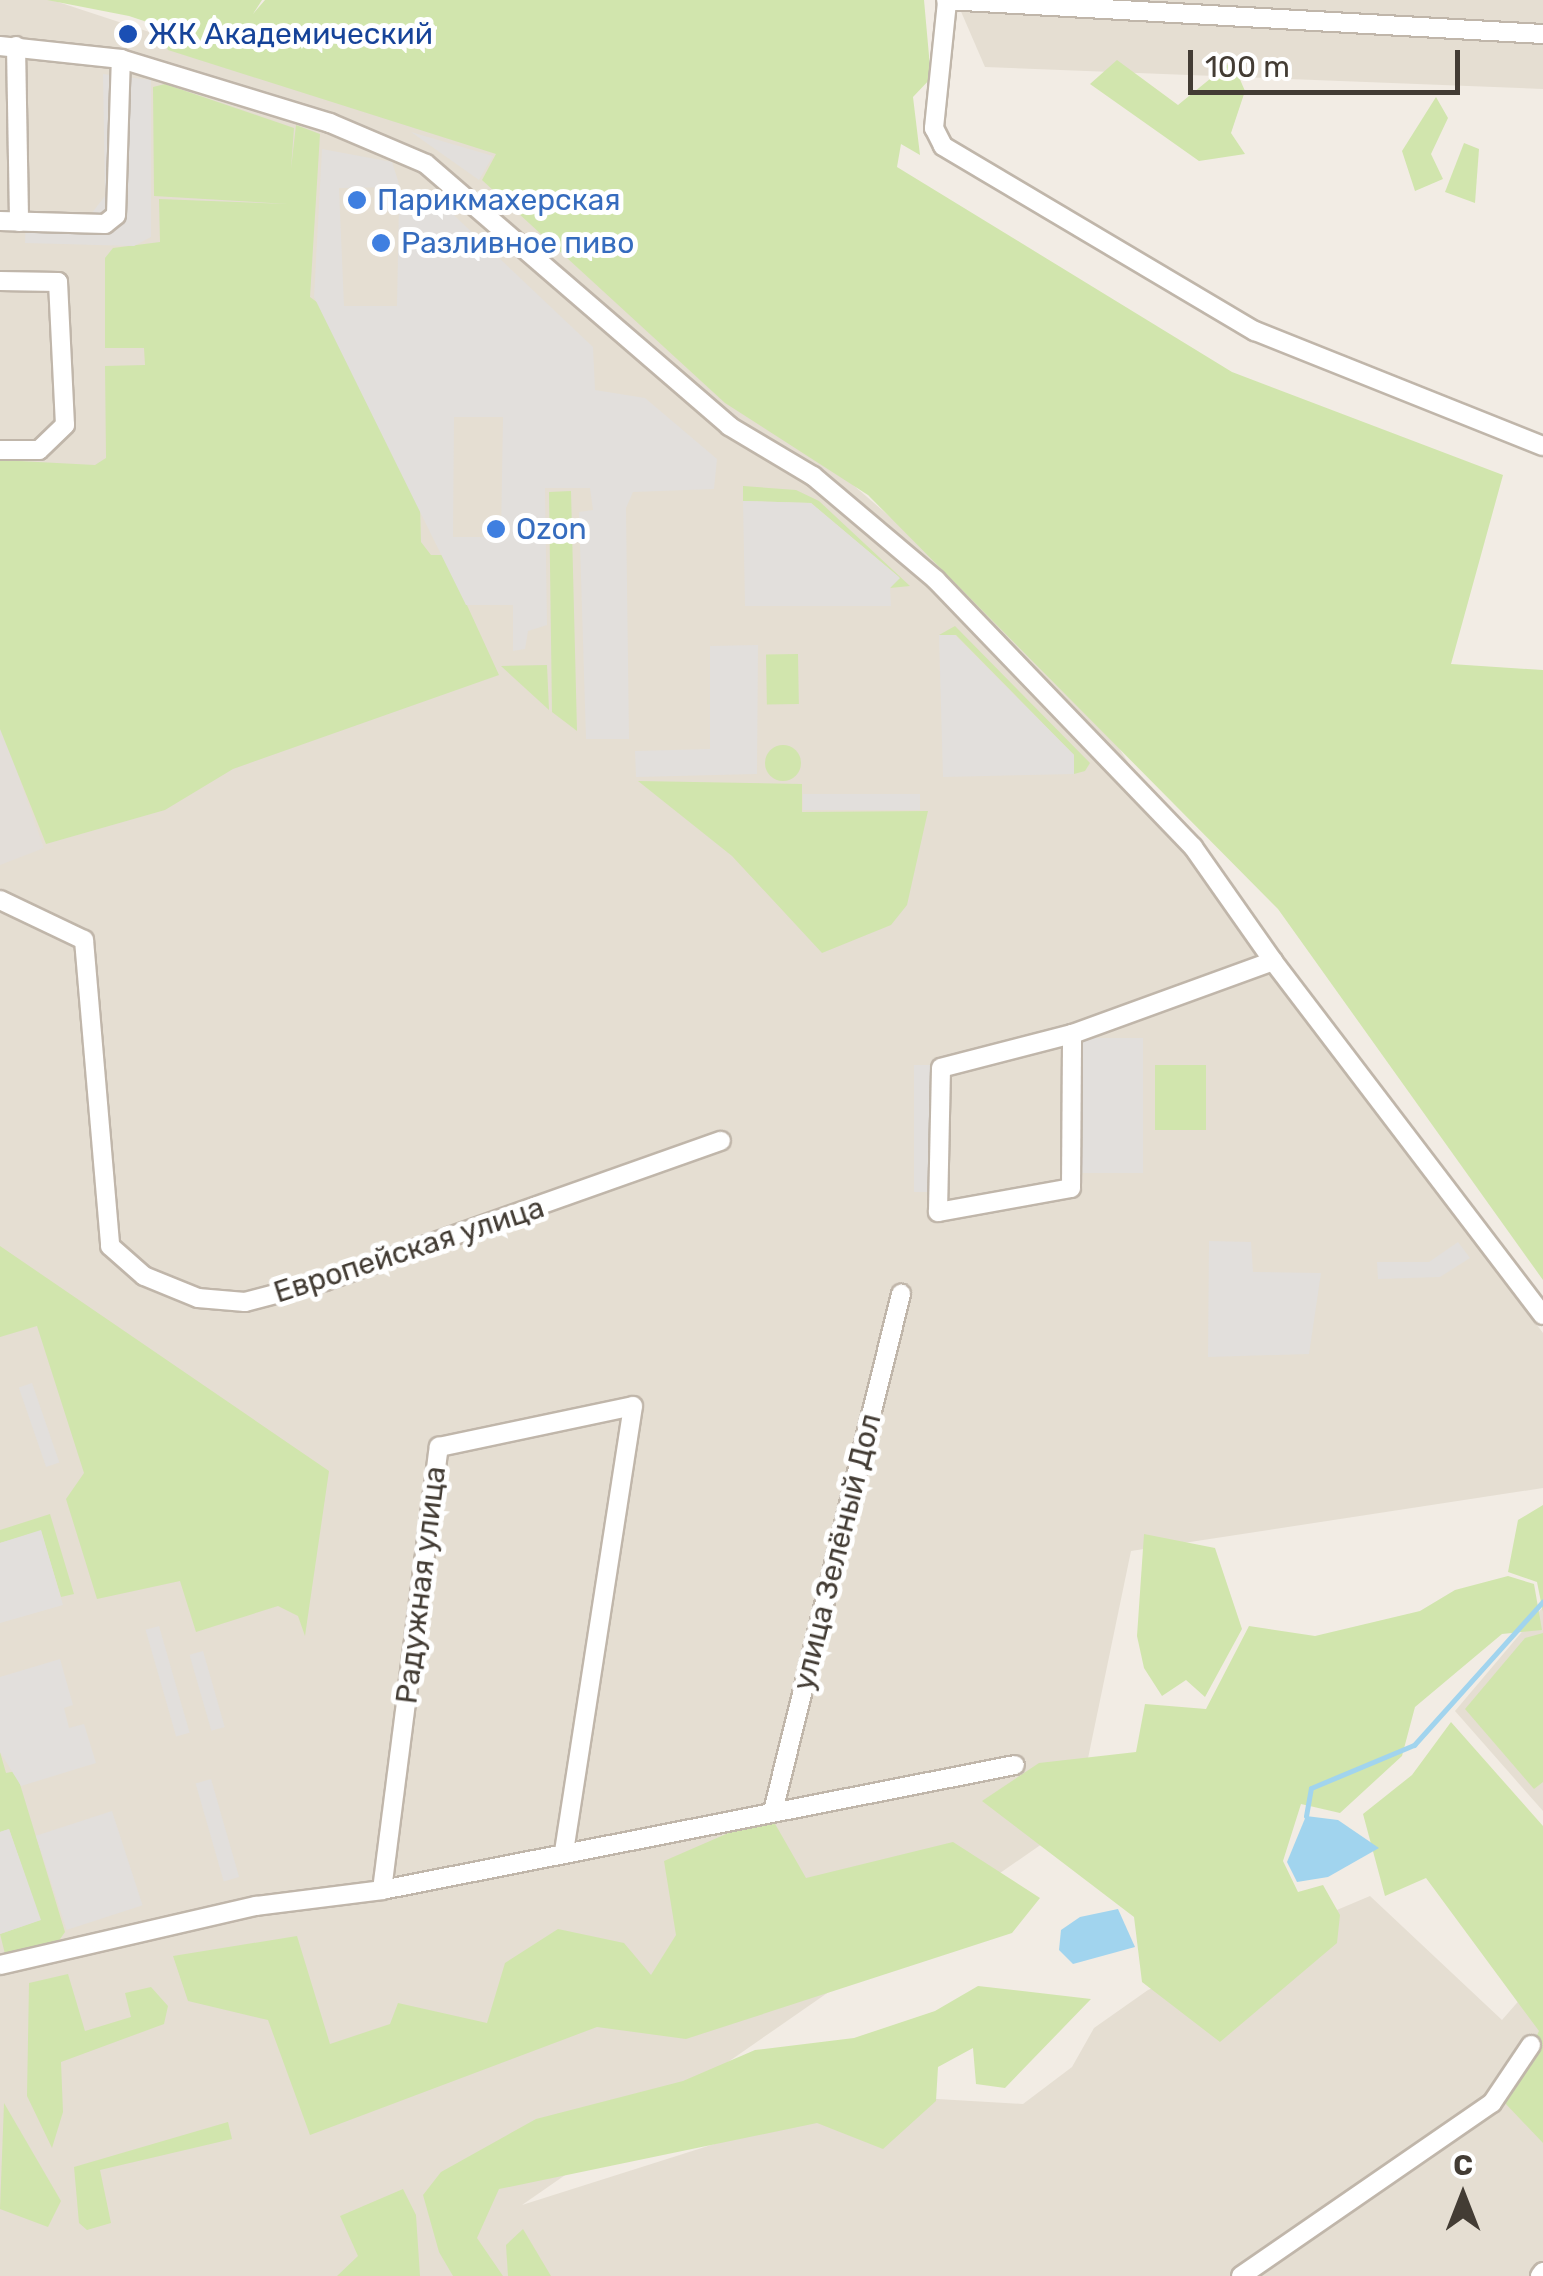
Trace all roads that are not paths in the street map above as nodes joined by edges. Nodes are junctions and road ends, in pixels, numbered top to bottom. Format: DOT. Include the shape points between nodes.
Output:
graph roads {
  1 [pos="947,1"];
  2 [pos="1543,34"];
  3 [pos="8,46"];
  4 [pos="121,59"];
  5 [pos="10,222"];
  6 [pos="0,281"];
  7 [pos="1543,446"];
  8 [pos="0,450"];
  9 [pos="0,900"];
  10 [pos="1273,961"];
  11 [pos="1072,1034"];
  12 [pos="721,1141"];
  13 [pos="901,1294"];
  14 [pos="1543,1315"];
  15 [pos="1015,1765"];
  16 [pos="773,1810"];
  17 [pos="564,1850"];
  18 [pos="382,1890"];
  19 [pos="0,1965"];
  20 [pos="1532,2045"];
  21 [pos="1241,2276"];
  1 -- 2 [label="street"];
  1 -- 7 [label="street" via="934,128 942,146 1256,331"];
  3 -- 4 [label="street"];
  3 -- 5 [label="street"];
  4 -- 5 [label="street" via="116,215 105,224"];
  4 -- 10 [label="street" via="330,123 426,164 729,426 813,476 950,593 1192,846"];
  6 -- 8 [label="street" via="58,282 65,424 39,450"];
  9 -- 12 [label="street, Европейская улица" via="84,940 110,1246 144,1276 198,1298 245,1302 325,1282"];
  10 -- 11 [label="street"];
  10 -- 14 [label="street"];
  11 -- 11 [label="street" via="941,1068 938,1212 1071,1188"];
  13 -- 16 [label="street, улица Зелёный Дол"];
  15 -- 16 [label="street"];
  16 -- 17 [label="street"];
  17 -- 18 [label="street"];
  17 -- 18 [label="street, Радужная улица" via="633,1406 439,1448"];
  18 -- 19 [label="street" via="256,1906"];
  20 -- 21 [label="street" via="1492,2103"];
}
